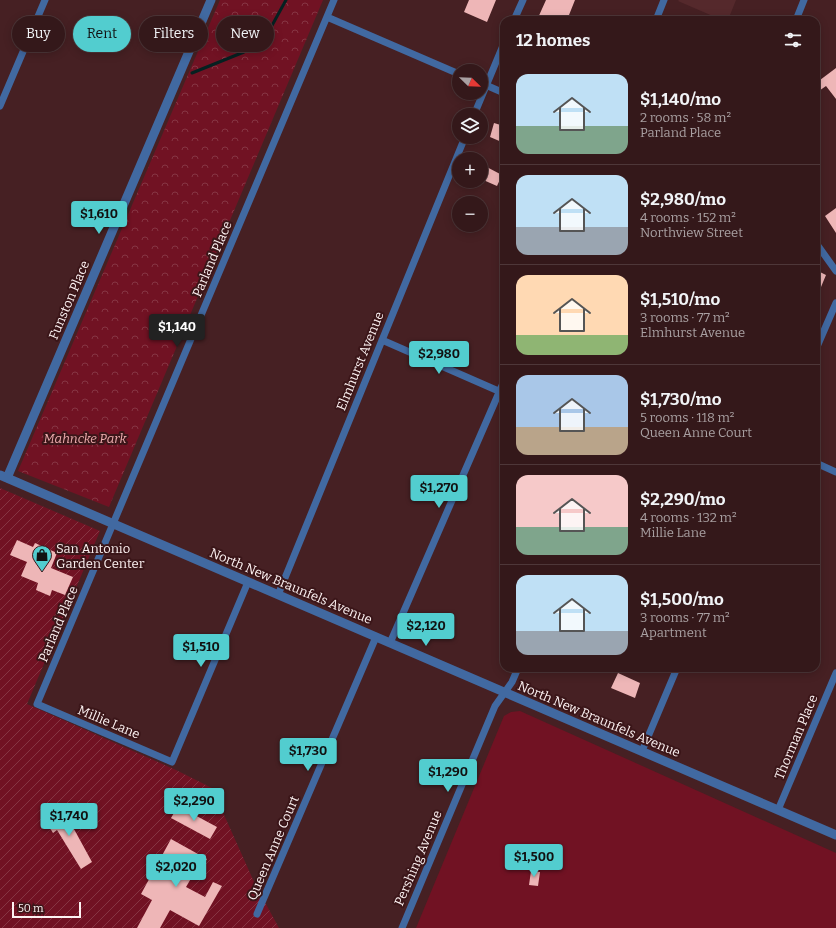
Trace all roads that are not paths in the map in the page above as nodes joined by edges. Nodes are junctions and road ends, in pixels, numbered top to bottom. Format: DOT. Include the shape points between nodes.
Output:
graph roads {
  1 [pos="45,0"];
  2 [pos="211,0"];
  3 [pos="334,0"];
  4 [pos="523,0"];
  5 [pos="664,0"];
  6 [pos="804,0"];
  7 [pos="516,16"];
  8 [pos="658,16"];
  9 [pos="798,16"];
  10 [pos="327,17"];
  11 [pos="500,51"];
  12 [pos="452,71"];
  13 [pos="488,74"];
  14 [pos="488,86"];
  15 [pos="500,91"];
  16 [pos="0,106"];
  17 [pos="462,144"];
  18 [pos="820,249"];
  19 [pos="836,271"];
  20 [pos="836,303"];
  21 [pos="382,340"];
  22 [pos="820,340"];
  23 [pos="500,391"];
  24 [pos="500,396"];
  25 [pos="820,465"];
  26 [pos="836,472"];
  27 [pos="3,476"];
  28 [pos="113,524"];
  29 [pos="248,582"];
  30 [pos="278,595"];
  31 [pos="376,637"];
  32 [pos="390,643"];
  33 [pos="516,672"];
  34 [pos="675,672"];
  35 [pos="836,674"];
  36 [pos="504,692"];
  37 [pos="37,704"];
  38 [pos="642,751"];
  39 [pos="778,810"];
  40 [pos="836,835"];
  41 [pos="257,914"];
  42 [pos="402,928"];
  1 -- 16 [label="street"];
  2 -- 27 [label="street, Funston Place"];
  3 -- 10 [label="street, Parland Place"];
  4 -- 7 [label="street"];
  5 -- 8 [label="street"];
  6 -- 9 [label="street"];
  10 -- 12 [label="street"];
  10 -- 28 [label="street, Parland Place"];
  11 -- 13 [label="street"];
  14 -- 15 [label="street"];
  17 -- 21 [label="street, Elmhurst Avenue"];
  18 -- 19 [label="street"];
  20 -- 22 [label="street"];
  21 -- 23 [label="street"];
  21 -- 30 [label="street, Elmhurst Avenue"];
  24 -- 32 [label="street"];
  25 -- 26 [label="street"];
  27 -- 28 [label="street, North New Braunfels Avenue"];
  28 -- 29 [label="street, North New Braunfels Avenue"];
  28 -- 37 [label="street, Parland Place"];
  29 -- 30 [label="street, North New Braunfels Avenue"];
  29 -- 37 [label="street, Millie Lane" via="172,762"];
  30 -- 31 [label="street, North New Braunfels Avenue"];
  31 -- 32 [label="street, North New Braunfels Avenue"];
  31 -- 41 [label="street, Queen Anne Court"];
  32 -- 36 [label="street, North New Braunfels Avenue"];
  33 -- 36 [label="street, Pershing Avenue"];
  34 -- 38 [label="street"];
  35 -- 39 [label="street, Thorman Place"];
  36 -- 38 [label="street, North New Braunfels Avenue"];
  36 -- 42 [label="street, Pershing Avenue" via="495,706"];
  38 -- 39 [label="street, North New Braunfels Avenue"];
  39 -- 40 [label="street, North New Braunfels Avenue"];
}
